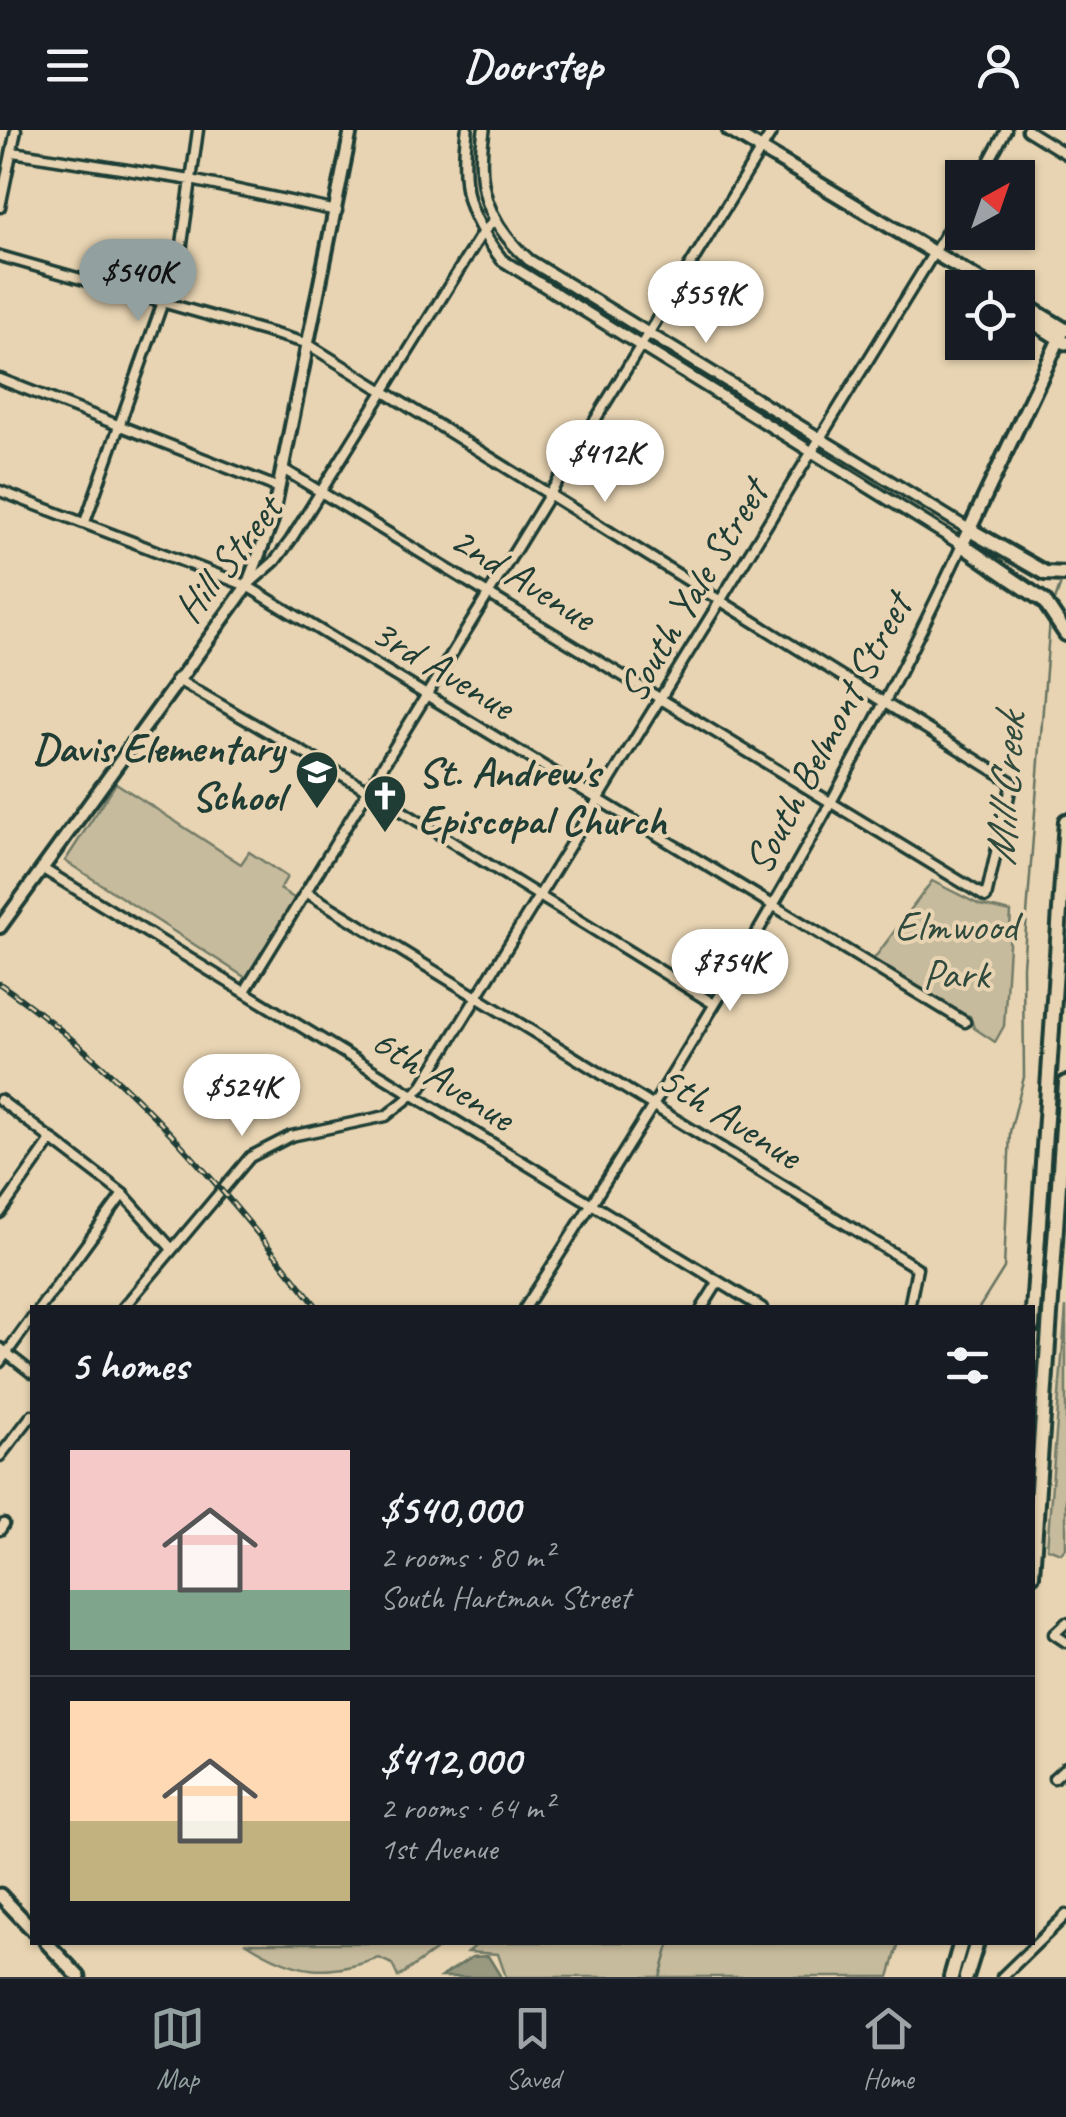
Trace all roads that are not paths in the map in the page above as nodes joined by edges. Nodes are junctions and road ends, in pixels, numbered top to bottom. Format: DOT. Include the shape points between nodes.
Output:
graph roads {
  1 [pos="16,130"];
  2 [pos="198,130"];
  3 [pos="351,130"];
  4 [pos="467,130"];
  5 [pos="484,130"];
  6 [pos="729,130"];
  7 [pos="773,130"];
  8 [pos="1006,130"];
  9 [pos="1027,130"];
  10 [pos="762,150"];
  11 [pos="13,152"];
  12 [pos="1066,154"];
  13 [pos="990,160"];
  14 [pos="190,180"];
  15 [pos="0,207"];
  16 [pos="337,212"];
  17 [pos="493,222"];
  18 [pos="482,233"];
  19 [pos="945,236"];
  20 [pos="934,255"];
  21 [pos="0,256"];
  22 [pos="954,270"];
  23 [pos="960,270"];
  24 [pos="166,305"];
  25 [pos="1035,313"];
  26 [pos="1035,321"];
  27 [pos="1064,333"];
  28 [pos="649,334"];
  29 [pos="306,343"];
  30 [pos="640,347"];
  31 [pos="0,379"];
  32 [pos="382,392"];
  33 [pos="120,424"];
  34 [pos="820,440"];
  35 [pos="812,453"];
  36 [pos="282,469"];
  37 [pos="279,488"];
  38 [pos="0,490"];
  39 [pos="321,490"];
  40 [pos="549,493"];
  41 [pos="85,522"];
  42 [pos="970,530"];
  43 [pos="962,545"];
  44 [pos="1066,574"];
  45 [pos="247,586"];
  46 [pos="489,592"];
  47 [pos="724,600"];
  48 [pos="1066,634"];
  49 [pos="176,679"];
  50 [pos="426,693"];
  51 [pos="660,699"];
  52 [pos="886,700"];
  53 [pos="368,790"];
  54 [pos="602,801"];
  55 [pos="834,804"];
  56 [pos="1066,821"];
  57 [pos="43,869"];
  58 [pos="306,892"];
  59 [pos="540,899"];
  60 [pos="774,904"];
  61 [pos="0,927"];
  62 [pos="245,991"];
  63 [pos="478,998"];
  64 [pos="714,1004"];
  65 [pos="966,1022"];
  66 [pos="1066,1083"];
  67 [pos="414,1097"];
  68 [pos="0,1100"];
  69 [pos="654,1105"];
  70 [pos="52,1139"];
  71 [pos="123,1194"];
  72 [pos="592,1206"];
  73 [pos="0,1212"];
  74 [pos="171,1248"];
  75 [pos="717,1284"];
  76 [pos="42,1305"];
  77 [pos="125,1305"];
  78 [pos="527,1305"];
  79 [pos="704,1305"];
  80 [pos="756,1305"];
  81 [pos="911,1305"];
  82 [pos="1033,1305"];
  83 [pos="30,1320"];
  84 [pos="3,1351"];
  85 [pos="0,1362"];
  86 [pos="30,1371"];
  87 [pos="30,1418"];
  88 [pos="0,1456"];
  89 [pos="1035,1532"];
  90 [pos="1066,1623"];
  91 [pos="1066,1642"];
  92 [pos="1066,1767"];
  93 [pos="1054,1778"];
  94 [pos="0,1895"];
  95 [pos="1064,1921"];
  96 [pos="30,1927"];
  97 [pos="49,1945"];
  98 [pos="960,1945"];
  99 [pos="976,1945"];
  100 [pos="79,1977"];
  101 [pos="951,1977"];
  102 [pos="966,1977"];
  103 [pos="1002,1977"];
  1 -- 11 [label="street"];
  2 -- 14 [label="street"];
  3 -- 16 [label="main road"];
  4 -- 18 [label="street" via="465,196"];
  5 -- 17 [label="street" via="478,166"];
  6 -- 10 [label="main road"];
  7 -- 10 [label="street"];
  8 -- 13 [label="street"];
  9 -- 12 [label="street"];
  10 -- 20 [label="main road"];
  10 -- 28 [label="street"];
  11 -- 14 [label="street"];
  11 -- 15 [label="street"];
  14 -- 16 [label="street"];
  14 -- 24 [label="street" via="182,251"];
  16 -- 29 [label="main road"];
  17 -- 18 [label="street, Hill Street"];
  17 -- 28 [label="street" via="529,260"];
  18 -- 30 [label="street" via="502,260"];
  18 -- 32 [label="street, Hill Street"];
  19 -- 20 [label="street, South Yale Street"];
  20 -- 22 [label="main road"];
  20 -- 23 [label="main road"];
  20 -- 34 [label="street, South Yale Street"];
  21 -- 24 [label="street"];
  24 -- 29 [label="street"];
  24 -- 33 [label="street"];
  25 -- 27 [label="main road"];
  26 -- 27 [label="main road"];
  27 -- 42 [label="main road, South Belmont Street"];
  28 -- 30 [label="street"];
  28 -- 34 [label="street"];
  29 -- 32 [label="street"];
  29 -- 36 [label="main road"];
  30 -- 35 [label="street"];
  30 -- 40 [label="street"];
  31 -- 33 [label="street"];
  32 -- 39 [label="street, Hill Street"];
  32 -- 40 [label="street"];
  33 -- 37 [label="street"];
  33 -- 41 [label="street"];
  34 -- 35 [label="street, South Yale Street"];
  34 -- 42 [label="street"];
  35 -- 43 [label="street"];
  35 -- 47 [label="street, South Yale Street"];
  36 -- 37 [label="main road"];
  36 -- 39 [label="street, 2nd Avenue"];
  37 -- 45 [label="main road"];
  38 -- 41 [label="street, 3rd Avenue"];
  39 -- 45 [label="street, Hill Street" via="275,562"];
  39 -- 46 [label="street, 2nd Avenue"];
  40 -- 46 [label="street"];
  40 -- 47 [label="street"];
  41 -- 45 [label="street, 3rd Avenue"];
  42 -- 43 [label="main road, South Belmont Street"];
  42 -- 44 [label="highway" via="1045,572"];
  43 -- 48 [label="highway" via="1044,601"];
  43 -- 52 [label="street, South Belmont Street"];
  45 -- 49 [label="main road, Hill Street"];
  45 -- 50 [label="street, 3rd Avenue"];
  46 -- 50 [label="street"];
  46 -- 51 [label="street, 2nd Avenue"];
  47 -- 51 [label="street, South Yale Street"];
  47 -- 52 [label="street"];
  49 -- 53 [label="street"];
  49 -- 57 [label="main road, Hill Street"];
  50 -- 53 [label="street"];
  50 -- 54 [label="street, 3rd Avenue"];
  51 -- 54 [label="street, South Yale Street"];
  51 -- 55 [label="street, 2nd Avenue"];
  52 -- 55 [label="street, South Belmont Street"];
  52 -- 55 [label="street, 2nd Avenue" via="1012,782 986,897"];
  53 -- 58 [label="street"];
  53 -- 59 [label="street"];
  54 -- 59 [label="street, South Yale Street"];
  54 -- 60 [label="street, 3rd Avenue"];
  55 -- 60 [label="street, South Belmont Street"];
  56 -- 82 [label="highway"];
  57 -- 61 [label="main road, Hill Street"];
  57 -- 62 [label="street, 6th Avenue"];
  58 -- 62 [label="street"];
  58 -- 63 [label="street, 5th Avenue"];
  59 -- 63 [label="street, South Yale Street"];
  59 -- 64 [label="street"];
  60 -- 64 [label="street, South Belmont Street"];
  60 -- 65 [label="street, 3rd Avenue"];
  62 -- 67 [label="street, 6th Avenue"];
  63 -- 67 [label="street, South Yale Street"];
  63 -- 69 [label="street, 5th Avenue"];
  64 -- 69 [label="street, South Belmont Street"];
  66 -- 89 [label="highway"];
  67 -- 72 [label="street, 6th Avenue"];
  67 -- 74 [label="street, South Yale Street" via="369,1122 270,1144 250,1156"];
  68 -- 70 [label="street"];
  69 -- 72 [label="street, South Belmont Street"];
  69 -- 81 [label="street, 5th Avenue" via="917,1268"];
  70 -- 71 [label="street"];
  70 -- 73 [label="street"];
  71 -- 74 [label="street"];
  71 -- 76 [label="street"];
  72 -- 75 [label="street, 6th Avenue"];
  72 -- 78 [label="street, South Belmont Street"];
  74 -- 77 [label="street, South Yale Street"];
  75 -- 79 [label="street"];
  75 -- 80 [label="street, 6th Avenue"];
  83 -- 84 [label="street"];
  84 -- 85 [label="street"];
  84 -- 86 [label="street"];
  87 -- 88 [label="street"];
  90 -- 91 [label="street" via="1054,1634"];
  92 -- 93 [label="street"];
  94 -- 96 [label="main road"];
  95 -- 103 [label="street"];
  97 -- 100 [label="main road"];
  98 -- 101 [label="highway"];
  99 -- 102 [label="highway"];
}
